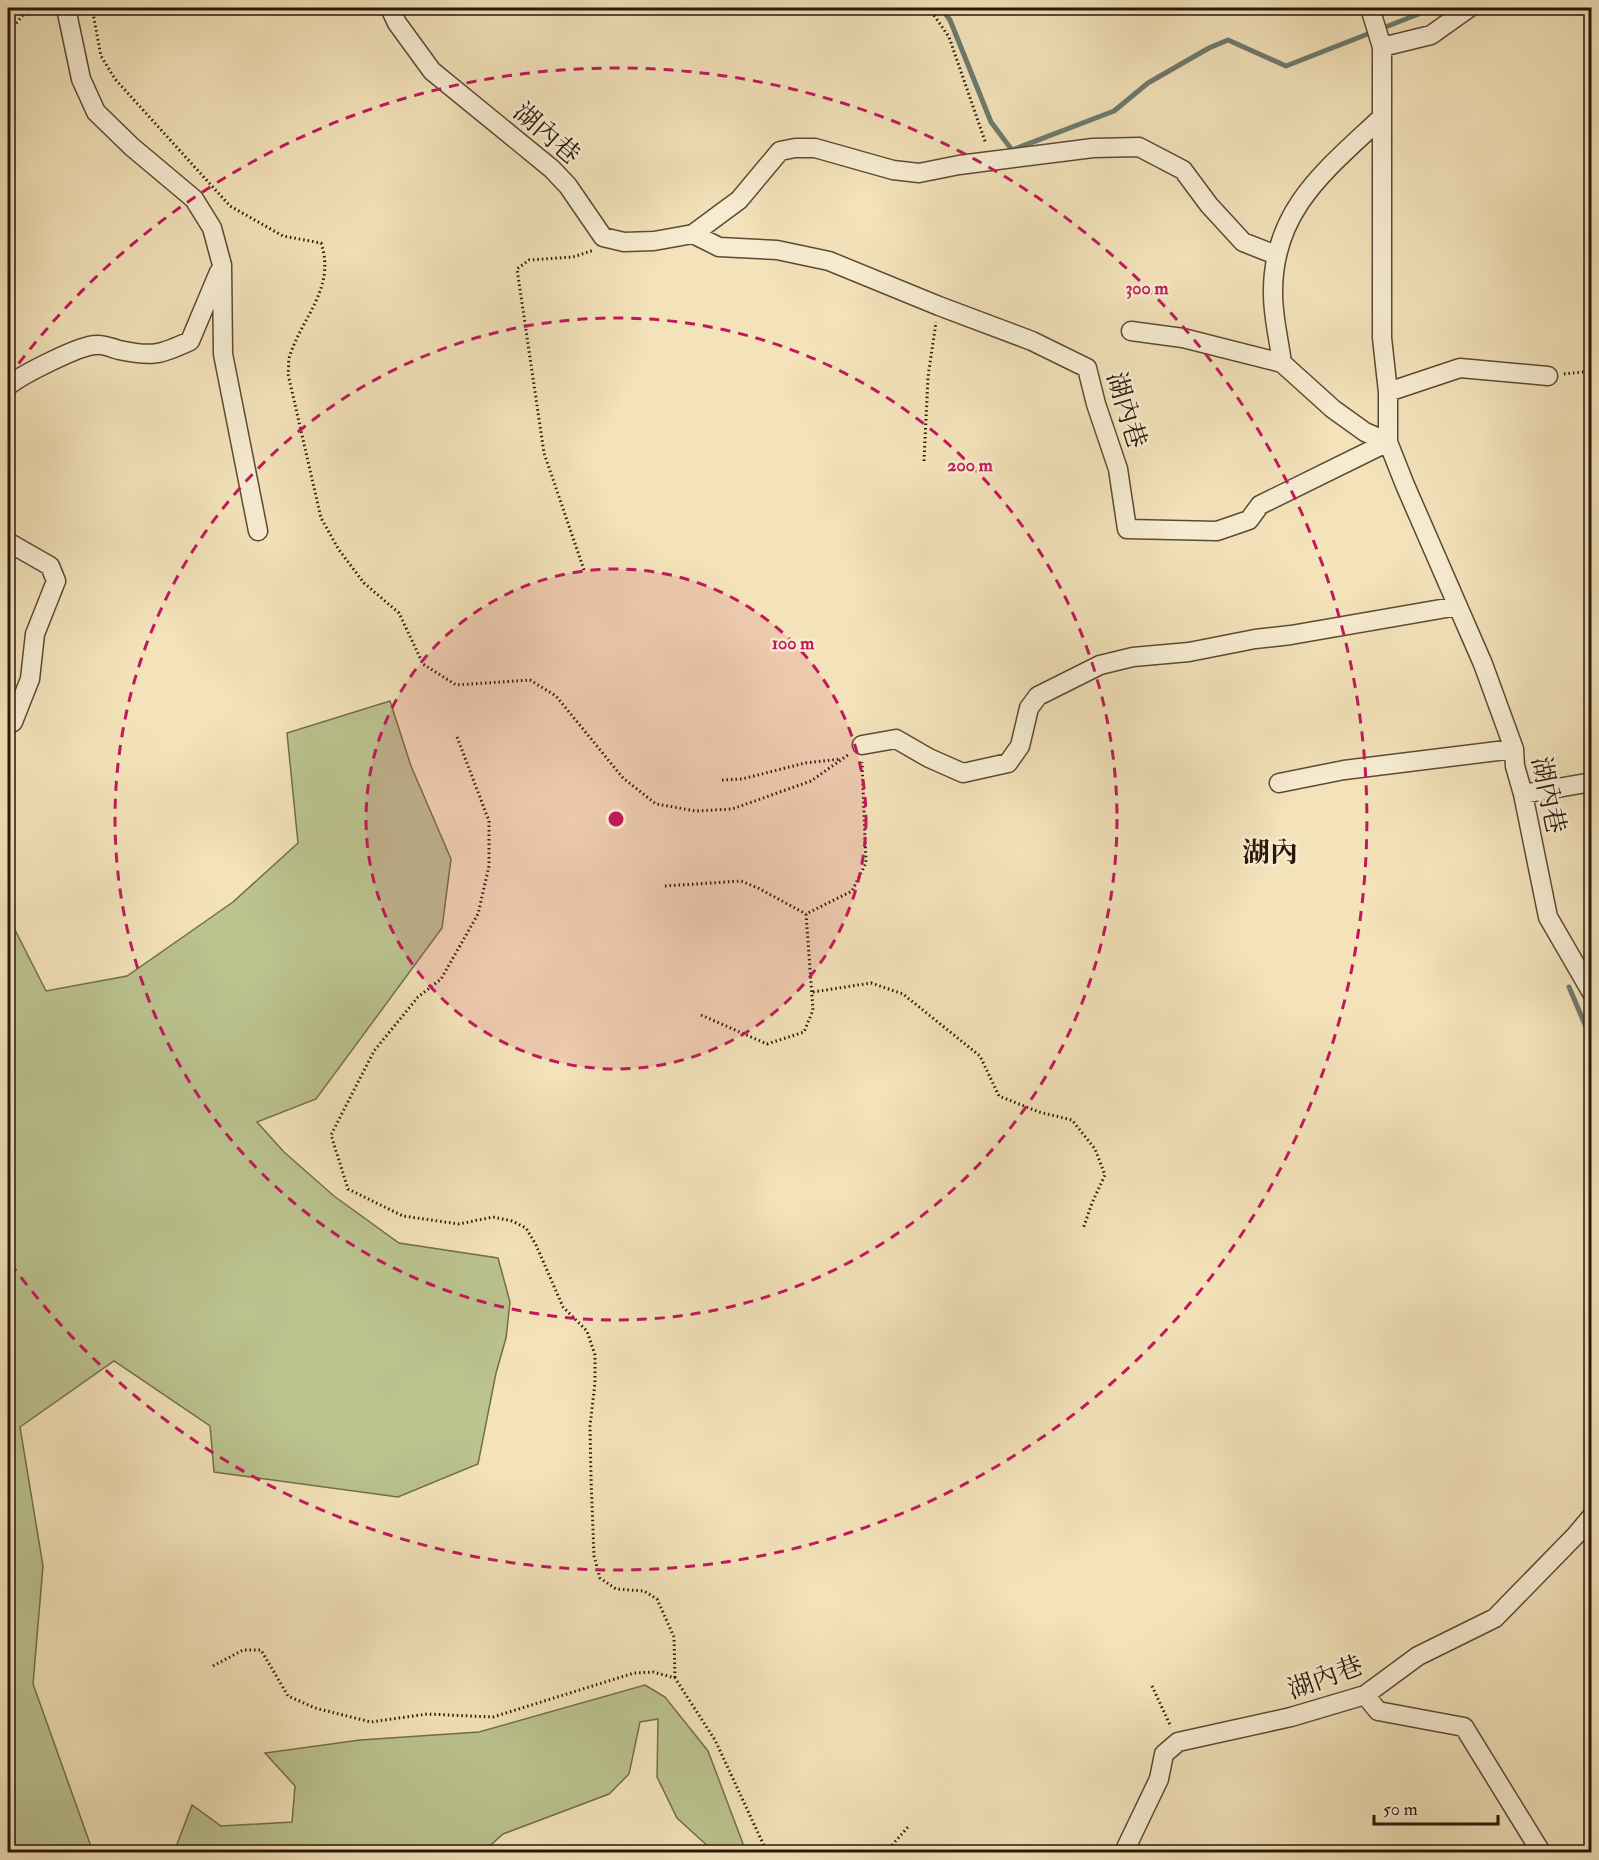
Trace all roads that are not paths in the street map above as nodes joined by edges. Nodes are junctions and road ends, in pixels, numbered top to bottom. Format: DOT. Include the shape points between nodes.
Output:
graph roads {
  1 [pos="66,8"];
  2 [pos="390,8"];
  3 [pos="1370,8"];
  4 [pos="1469,8"];
  5 [pos="1383,47"];
  6 [pos="1382,118"];
  7 [pos="693,234"];
  8 [pos="1276,255"];
  9 [pos="222,265"];
  10 [pos="1131,331"];
  11 [pos="1282,363"];
  12 [pos="1548,376"];
  13 [pos="8,386"];
  14 [pos="1388,392"];
  15 [pos="1388,441"];
  16 [pos="258,531"];
  17 [pos="8,542"];
  18 [pos="1458,606"];
  19 [pos="8,724"];
  20 [pos="862,745"];
  21 [pos="1514,749"];
  22 [pos="1592,782"];
  23 [pos="1279,783"];
  24 [pos="1523,794"];
  25 [pos="1592,993"];
  26 [pos="1592,1516"];
  27 [pos="1365,1695"];
  28 [pos="1124,1852"];
  29 [pos="1541,1852"];
  1 -- 9 [label="street" via="81,80 96,112 194,200 212,228"];
  2 -- 7 [label="street, 湖內巷" via="432,71 552,169 603,237 624,243"];
  3 -- 5 [label="street, 湖內巷"];
  4 -- 5 [label="street" via="1431,35"];
  5 -- 6 [label="street, 湖內巷"];
  6 -- 8 [label="street" via="1315,181 1288,219"];
  6 -- 14 [label="street, 湖內巷" via="1382,338"];
  7 -- 8 [label="street" via="739,200 780,152 795,148 815,148 892,170 919,173 991,160 1093,148 1139,147 1183,170 1243,242"];
  7 -- 15 [label="street, 湖內巷" via="719,247 777,249 829,261 1032,341 1086,368 1118,469 1127,529 1217,531 1249,520 1260,505"];
  8 -- 11 [label="street" via="1273,295"];
  9 -- 13 [label="street" via="190,341 164,353 139,354 96,345 67,354 18,377"];
  9 -- 16 [label="street" via="223,354"];
  10 -- 11 [label="street" via="1183,338"];
  11 -- 15 [label="street" via="1365,432"];
  12 -- 14 [label="street" via="1460,368"];
  14 -- 15 [label="street, 湖內巷"];
  15 -- 18 [label="street, 湖內巷"];
  17 -- 19 [label="street" via="50,566 56,581 35,634 30,679 13,722"];
  18 -- 20 [label="street" via="1100,665 1038,696 1029,708 1020,746 1008,763 963,773 896,739"];
  18 -- 21 [label="street, 湖內巷"];
  21 -- 23 [label="street" via="1344,770"];
  21 -- 24 [label="street, 湖內巷"];
  22 -- 24 [label="street"];
  24 -- 25 [label="street, 湖內巷" via="1548,917"];
  26 -- 27 [label="street, 湖內巷" via="1495,1618 1418,1656"];
  27 -- 28 [label="street, 湖內巷" via="1291,1717 1178,1742 1164,1754 1159,1779"];
  27 -- 29 [label="street" via="1378,1711 1464,1727"];
}
